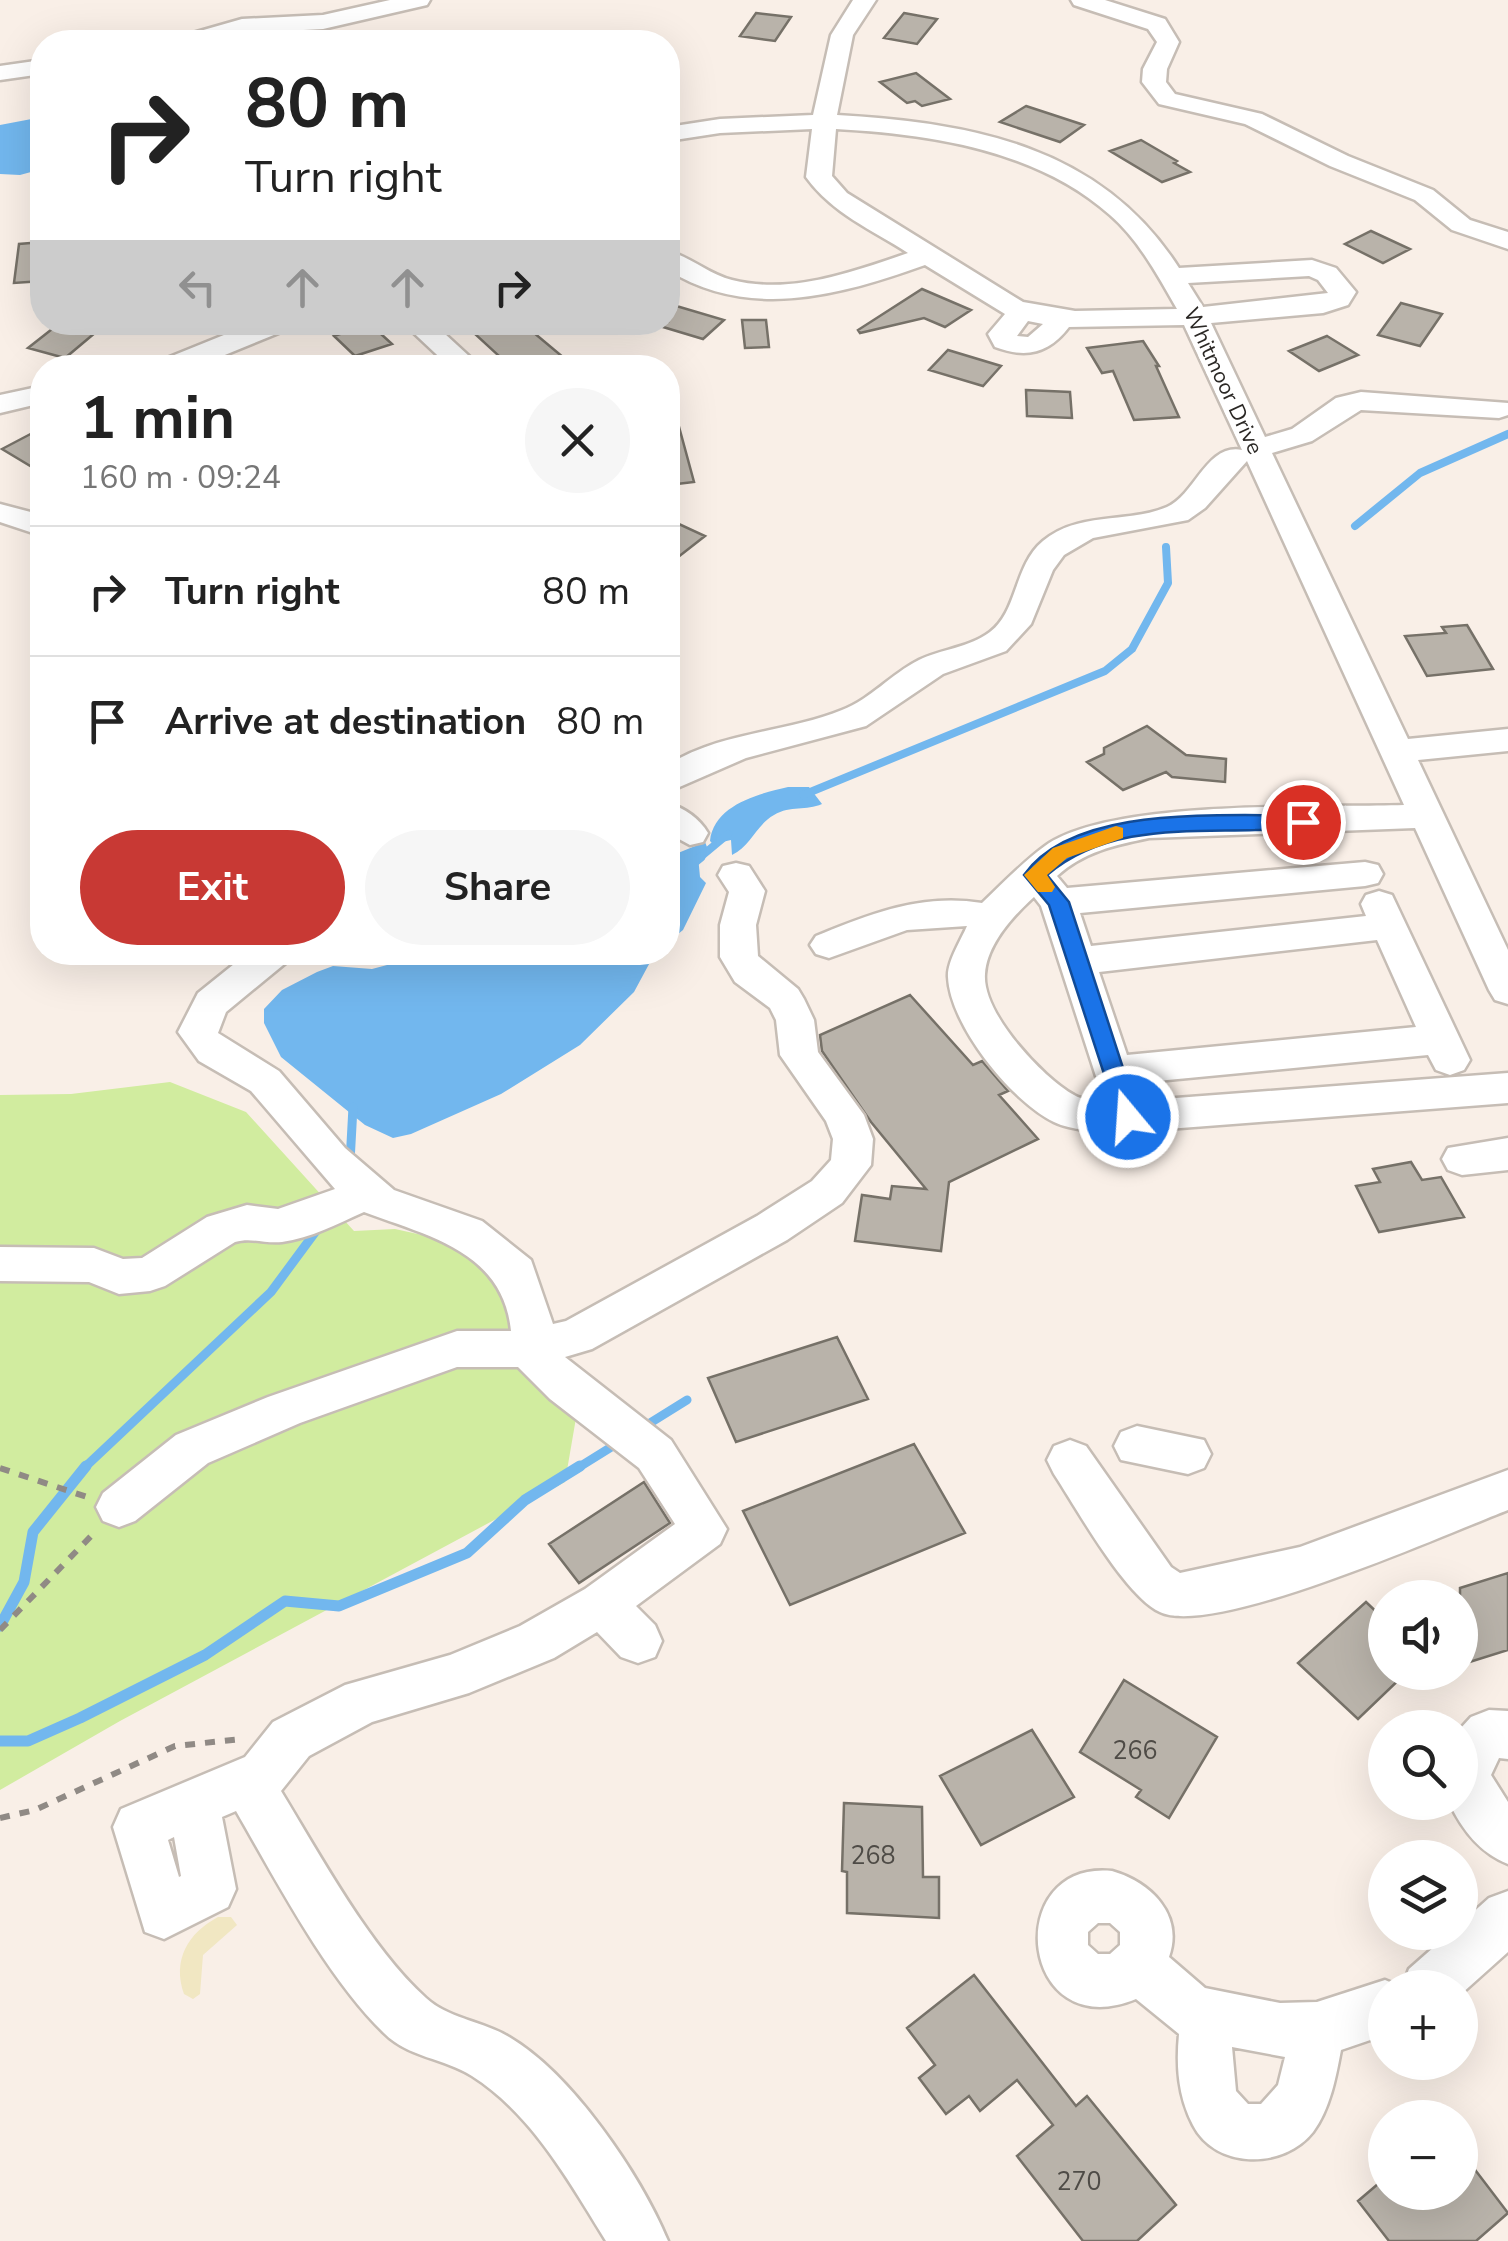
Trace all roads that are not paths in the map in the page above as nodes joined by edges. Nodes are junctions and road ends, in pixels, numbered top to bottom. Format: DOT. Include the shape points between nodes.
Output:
graph roads {
  1 [pos="419,0"];
  2 [pos="866,0"];
  3 [pos="1082,0"];
  4 [pos="228,30"];
  5 [pos="30,68"];
  6 [pos="0,72"];
  7 [pos="827,121"];
  8 [pos="680,132"];
  9 [pos="1508,241"];
  10 [pos="928,254"];
  11 [pos="680,270"];
  12 [pos="1171,276"];
  13 [pos="1193,314"];
  14 [pos="239,335"];
  15 [pos="430,335"];
  16 [pos="195,355"];
  17 [pos="453,355"];
  18 [pos="30,398"];
  19 [pos="0,404"];
  20 [pos="1500,409"];
  21 [pos="1272,444"];
  22 [pos="1234,457"];
  23 [pos="0,514"];
  24 [pos="30,520"];
  25 [pos="1508,740"];
  26 [pos="1396,751"];
  27 [pos="680,774"];
  28 [pos="1424,816"];
  29 [pos="1341,821"];
  30 [pos="1365,874"];
  31 [pos="736,875"];
  32 [pos="1047,888"];
  33 [pos="989,917"];
  34 [pos="1390,926"];
  35 [pos="830,944"];
  36 [pos="1078,962"];
  37 [pos="259,965"];
  38 [pos="1508,990"];
  39 [pos="1440,1039"];
  40 [pos="1113,1071"];
  41 [pos="1508,1088"];
  42 [pos="1464,1091"];
  43 [pos="1128,1117"];
  44 [pos="1508,1154"];
  45 [pos="1462,1159"];
  46 [pos="391,1205"];
  47 [pos="0,1264"];
  48 [pos="528,1350"];
  49 [pos="1137,1446"];
  50 [pos="1188,1454"];
  51 [pos="1070,1460"];
  52 [pos="1508,1490"];
  53 [pos="118,1507"];
  54 [pos="602,1604"];
  55 [pos="638,1642"];
  56 [pos="1508,1735"];
  57 [pos="246,1781"];
  58 [pos="193,1801"];
  59 [pos="1508,1839"];
  60 [pos="1508,1918"];
  61 [pos="1140,1967"];
  62 [pos="1449,1970"];
  63 [pos="1209,2015"];
  64 [pos="1368,2015"];
  65 [pos="1317,2029"];
  66 [pos="639,2241"];
  1 -- 4 [label="street" via="335,20"];
  2 -- 7 [label="street" via="848,19 837,47"];
  3 -- 9 [label="street" via="1163,29 1168,42 1154,82 1167,99 1253,119 1424,195 1461,225"];
  5 -- 6 [label="street"];
  7 -- 8 [label="street, Whitmoor Drive"];
  7 -- 10 [label="street" via="819,177 830,192 847,210"];
  7 -- 12 [label="street, Whitmoor Drive" via="921,129 1055,168 1117,208"];
  10 -- 11 [label="street" via="820,290 769,293"];
  10 -- 13 [label="street" via="1022,312 1002,334 1023,347 1043,342 1062,318"];
  12 -- 13 [label="street, Whitmoor Drive"];
  12 -- 13 [label="street" via="1312,268 1328,274 1343,292 1323,304"];
  13 -- 26 [label="street, Whitmoor Drive"];
  14 -- 16 [label="street"];
  15 -- 17 [label="street"];
  18 -- 19 [label="street"];
  20 -- 21 [label="street" via="1361,401"];
  22 -- 27 [label="street" via="1222,464 1196,505 1150,521 1095,528 1050,550 999,642 934,666 855,718 708,759"];
  23 -- 24 [label="street"];
  25 -- 26 [label="street"];
  26 -- 28 [label="street, Whitmoor Drive"];
  28 -- 29 [label="street"];
  28 -- 38 [label="street, Whitmoor Drive"];
  29 -- 30 [label="street"];
  29 -- 32 [label="street" via="1149,826 1101,836 1060,853"];
  30 -- 32 [label="street"];
  30 -- 34 [label="street"];
  31 -- 48 [label="street" via="747,890 739,957 748,972 785,999 800,1055 844,1114 854,1140 851,1166 827,1192 772,1228 577,1336"];
  32 -- 33 [label="street"];
  32 -- 36 [label="street"];
  33 -- 35 [label="street" via="956,910 910,913"];
  33 -- 43 [label="street" via="966,974 978,1021 1031,1084 1066,1111"];
  34 -- 36 [label="street"];
  34 -- 39 [label="street"];
  36 -- 40 [label="street"];
  37 -- 46 [label="street" via="211,1003 197,1032 219,1058 252,1069 328,1158 360,1189"];
  39 -- 40 [label="street"];
  39 -- 42 [label="street"];
  40 -- 43 [label="street"];
  41 -- 42 [label="street"];
  42 -- 43 [label="street"];
  44 -- 45 [label="street"];
  46 -- 47 [label="street" via="362,1195 312,1218 222,1229 150,1274 119,1277 94,1264"];
  46 -- 48 [label="street" via="467,1233 516,1272 533,1328"];
  48 -- 53 [label="street" via="457,1349 284,1410 192,1449"];
  48 -- 54 [label="street" via="655,1454 704,1529"];
  49 -- 50 [label="street"];
  51 -- 52 [label="street" via="1154,1582 1174,1596 1345,1551"];
  54 -- 55 [label="street"];
  54 -- 57 [label="street" via="502,1660 362,1702 290,1739 263,1774"];
  56 -- 59 [label="street" via="1489,1734 1472,1748 1464,1768 1470,1796"];
  57 -- 58 [label="street"];
  57 -- 66 [label="street" via="315,1896 400,2012 425,2034 492,2056 528,2086 598,2174"];
  60 -- 62 [label="street"];
  61 -- 63 [label="street" via="1192,2012"];
  63 -- 65 [label="street" via="1280,2030"];
  63 -- 65 [label="street" via="1204,2051 1213,2110 1232,2129 1255,2136 1275,2130 1296,2109"];
  64 -- 65 [label="street"];
}
